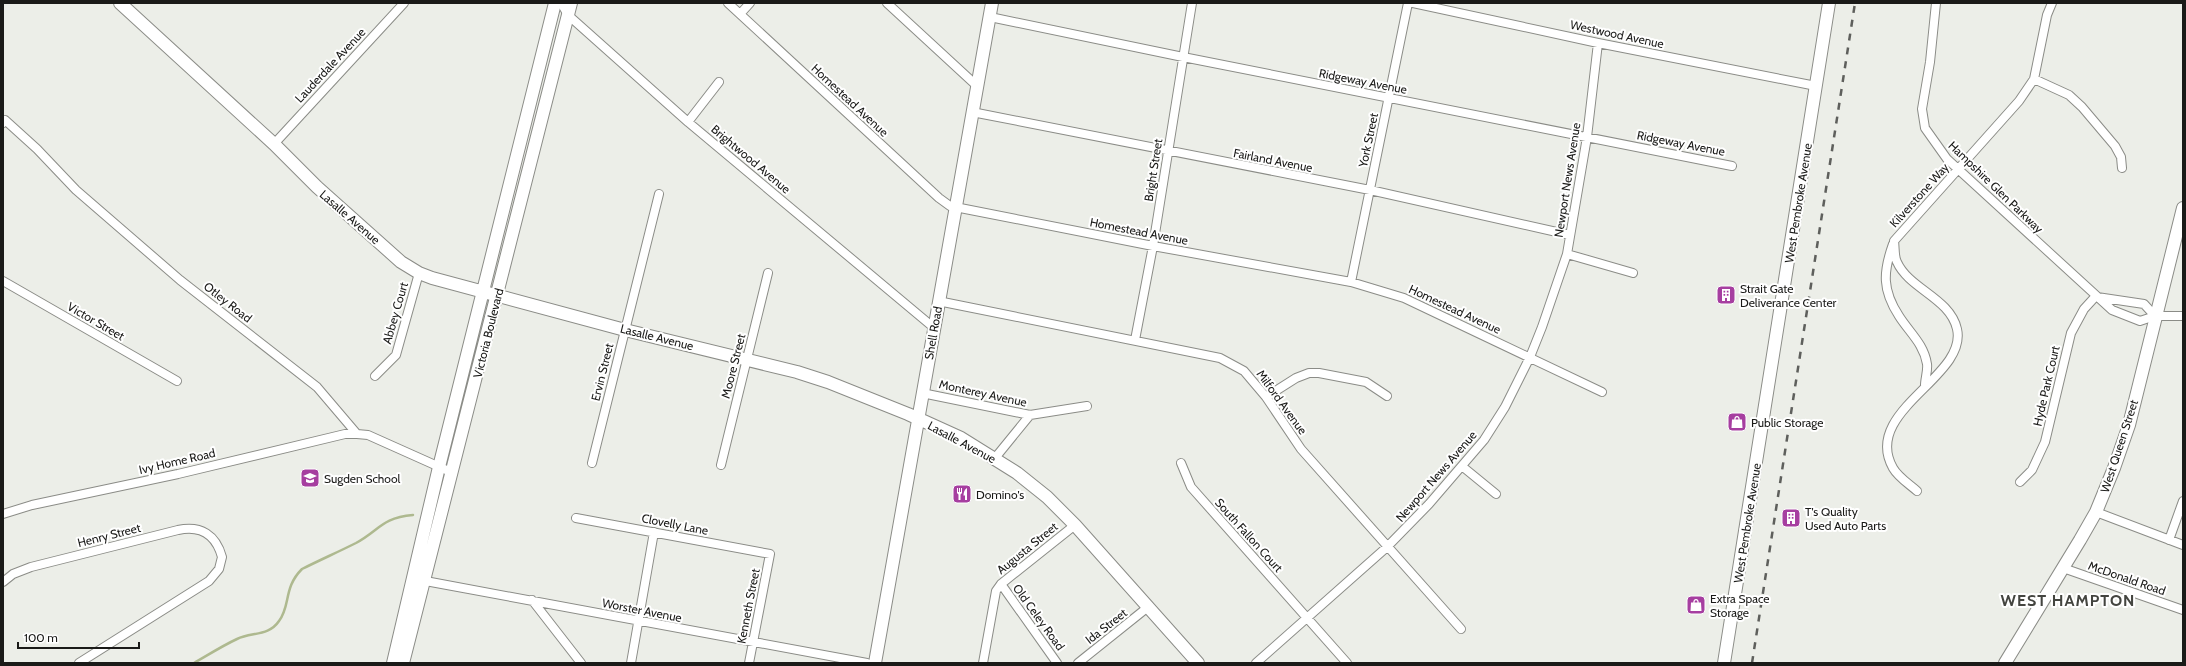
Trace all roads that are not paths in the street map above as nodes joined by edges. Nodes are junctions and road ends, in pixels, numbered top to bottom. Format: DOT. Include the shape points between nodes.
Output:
graph roads {
  1 [pos="120,3"];
  2 [pos="404,3"];
  3 [pos="555,3"];
  4 [pos="561,3"];
  5 [pos="571,3"];
  6 [pos="728,3"];
  7 [pos="750,3"];
  8 [pos="887,3"];
  9 [pos="992,3"];
  10 [pos="1192,3"];
  11 [pos="1408,3"];
  12 [pos="1413,3"];
  13 [pos="1829,3"];
  14 [pos="1936,3"];
  15 [pos="2052,3"];
  16 [pos="740,14"];
  17 [pos="568,16"];
  18 [pos="990,16"];
  19 [pos="1598,43"];
  20 [pos="1183,57"];
  21 [pos="2034,79"];
  22 [pos="719,82"];
  23 [pos="977,86"];
  24 [pos="1816,86"];
  25 [pos="1388,98"];
  26 [pos="972,112"];
  27 [pos="4,122"];
  28 [pos="688,122"];
  29 [pos="1587,137"];
  30 [pos="274,144"];
  31 [pos="1167,152"];
  32 [pos="1732,166"];
  33 [pos="2122,168"];
  34 [pos="1958,169"];
  35 [pos="1370,190"];
  36 [pos="659,194"];
  37 [pos="955,207"];
  38 [pos="2183,208"];
  39 [pos="1570,235"];
  40 [pos="1894,241"];
  41 [pos="1153,246"];
  42 [pos="1566,254"];
  43 [pos="768,272"];
  44 [pos="419,273"];
  45 [pos="1633,273"];
  46 [pos="3,281"];
  47 [pos="1351,282"];
  48 [pos="484,292"];
  49 [pos="498,295"];
  50 [pos="2095,296"];
  51 [pos="938,301"];
  52 [pos="2155,316"];
  53 [pos="2183,316"];
  54 [pos="933,327"];
  55 [pos="625,330"];
  56 [pos="1135,340"];
  57 [pos="1530,356"];
  58 [pos="747,359"];
  59 [pos="375,376"];
  60 [pos="177,382"];
  61 [pos="1925,385"];
  62 [pos="1602,392"];
  63 [pos="922,393"];
  64 [pos="1387,396"];
  65 [pos="1266,398"];
  66 [pos="1087,406"];
  67 [pos="1030,415"];
  68 [pos="917,418"];
  69 [pos="357,434"];
  70 [pos="995,458"];
  71 [pos="592,463"];
  72 [pos="1181,463"];
  73 [pos="721,465"];
  74 [pos="1463,466"];
  75 [pos="439,467"];
  76 [pos="453,473"];
  77 [pos="2020,482"];
  78 [pos="1917,491"];
  79 [pos="1496,494"];
  80 [pos="2183,501"];
  81 [pos="2096,512"];
  82 [pos="3,514"];
  83 [pos="576,518"];
  84 [pos="1075,525"];
  85 [pos="654,532"];
  86 [pos="2169,540"];
  87 [pos="2183,545"];
  88 [pos="1387,546"];
  89 [pos="770,554"];
  90 [pos="2063,568"];
  91 [pos="419,580"];
  92 [pos="3,582"];
  93 [pos="1001,584"];
  94 [pos="532,600"];
  95 [pos="1148,607"];
  96 [pos="2183,610"];
  97 [pos="1307,618"];
  98 [pos="638,622"];
  99 [pos="1461,629"];
  100 [pos="753,642"];
  101 [pos="79,663"];
  102 [pos="393,663"];
  103 [pos="403,663"];
  104 [pos="581,663"];
  105 [pos="631,663"];
  106 [pos="749,663"];
  107 [pos="867,663"];
  108 [pos="875,663"];
  109 [pos="983,663"];
  110 [pos="1057,663"];
  111 [pos="1078,663"];
  112 [pos="1198,663"];
  113 [pos="1256,663"];
  114 [pos="1347,663"];
  115 [pos="1724,663"];
  116 [pos="2005,663"];
  1 -- 30 [label="main road, Lasalle Avenue"];
  2 -- 30 [label="street, Lauderdale Avenue"];
  3 -- 48 [label="main road, Victoria Boulevard"];
  4 -- 17 [label="street, Brightwood Avenue"];
  5 -- 17 [label="main road, Victoria Boulevard"];
  6 -- 16 [label="street, Homestead Avenue"];
  7 -- 16 [label="street"];
  8 -- 23 [label="street"];
  9 -- 18 [label="main road, Shell Road"];
  10 -- 20 [label="street, Bright Street"];
  11 -- 25 [label="street, York Street"];
  12 -- 19 [label="street, Westwood Avenue"];
  13 -- 24 [label="main road, West Pembroke Avenue"];
  14 -- 34 [label="street, Hampshire Glen Parkway" via="1922,109 1925,128 1940,150"];
  15 -- 21 [label="street, Kilverstone Way" via="2047,15"];
  16 -- 37 [label="street, Homestead Avenue" via="939,198"];
  17 -- 28 [label="street, Brightwood Avenue"];
  17 -- 49 [label="main road, Victoria Boulevard"];
  18 -- 20 [label="street, Ridgeway Avenue"];
  18 -- 23 [label="main road, Shell Road"];
  19 -- 24 [label="street, Westwood Avenue"];
  19 -- 29 [label="street, Newport News Avenue"];
  20 -- 25 [label="street, Ridgeway Avenue"];
  20 -- 31 [label="street, Bright Street"];
  21 -- 33 [label="street" via="2069,95 2082,107 2115,146 2121,157"];
  21 -- 34 [label="street, Kilverstone Way" via="2019,101"];
  22 -- 28 [label="street"];
  23 -- 26 [label="main road, Shell Road"];
  24 -- 115 [label="main road, West Pembroke Avenue"];
  25 -- 29 [label="street, Ridgeway Avenue"];
  25 -- 35 [label="street, York Street"];
  26 -- 31 [label="street, Fairland Avenue"];
  26 -- 37 [label="main road, Shell Road"];
  27 -- 69 [label="street, Otley Road" via="37,149 76,190 180,280 317,387"];
  28 -- 54 [label="street, Brightwood Avenue"];
  29 -- 32 [label="street, Ridgeway Avenue"];
  29 -- 39 [label="street, Newport News Avenue"];
  30 -- 44 [label="main road, Lasalle Avenue" via="317,187 401,262"];
  31 -- 35 [label="street, Fairland Avenue"];
  31 -- 41 [label="street, Bright Street"];
  34 -- 40 [label="street, Kilverstone Way"];
  34 -- 50 [label="street, Hampshire Glen Parkway"];
  35 -- 39 [label="street, Fairland Avenue"];
  35 -- 47 [label="street, York Street"];
  36 -- 55 [label="street, Ervin Street"];
  37 -- 41 [label="street, Homestead Avenue"];
  37 -- 51 [label="main road, Shell Road"];
  38 -- 52 [label="main road, West Queen Street"];
  39 -- 42 [label="street, Newport News Avenue"];
  40 -- 61 [label="street, Kilverstone Way" via="1886,262 1886,290 1899,316 1916,337 1923,351 1927,365"];
  40 -- 61 [label="street, Kilverstone Way" via="1896,262 1908,276 1937,300 1957,328 1958,344 1949,362"];
  41 -- 47 [label="street, Homestead Avenue"];
  41 -- 56 [label="street, Bright Street"];
  42 -- 45 [label="street"];
  42 -- 57 [label="street, Newport News Avenue" via="1555,294"];
  43 -- 58 [label="street, Moore Street"];
  44 -- 48 [label="main road, Lasalle Avenue"];
  44 -- 59 [label="street, Abbey Court" via="396,355"];
  46 -- 60 [label="street, Victor Street"];
  47 -- 57 [label="street, Homestead Avenue" via="1404,298"];
  48 -- 49 [label="main road, Lasalle Avenue"];
  48 -- 75 [label="main road, Victoria Boulevard"];
  49 -- 55 [label="main road, Lasalle Avenue"];
  49 -- 76 [label="main road, Victoria Boulevard"];
  50 -- 52 [label="street" via="2144,304"];
  50 -- 52 [label="street, Hampshire Glen Parkway" via="2112,310 2140,321"];
  50 -- 77 [label="street, Hyde Park Court" via="2084,309 2071,333 2045,442 2032,470"];
  51 -- 54 [label="main road, Shell Road"];
  51 -- 56 [label="street, Milford Avenue"];
  52 -- 53 [label="street, Hampshire Glen Parkway"];
  52 -- 81 [label="main road, West Queen Street" via="2129,425"];
  54 -- 63 [label="main road, Shell Road"];
  55 -- 58 [label="main road, Lasalle Avenue"];
  55 -- 71 [label="street, Ervin Street"];
  56 -- 65 [label="street, Milford Avenue" via="1220,358 1244,371"];
  57 -- 62 [label="street, Homestead Avenue"];
  57 -- 74 [label="street, Newport News Avenue" via="1505,407 1484,440"];
  58 -- 68 [label="main road, Lasalle Avenue" via="828,382"];
  58 -- 73 [label="street, Moore Street"];
  61 -- 78 [label="street, Kilverstone Way" via="1897,418 1888,438 1888,452 1893,468"];
  63 -- 67 [label="street, Monterey Avenue"];
  63 -- 68 [label="main road, Shell Road"];
  64 -- 65 [label="street" via="1366,382 1309,373 1296,378"];
  65 -- 88 [label="street, Milford Avenue" via="1301,449"];
  66 -- 67 [label="street, Monterey Avenue"];
  67 -- 70 [label="street"];
  68 -- 70 [label="main road, Lasalle Avenue" via="961,438"];
  68 -- 108 [label="main road, Shell Road"];
  69 -- 75 [label="street" via="368,435"];
  69 -- 82 [label="street, Ivy Home Road" via="345,434 178,474 32,505"];
  70 -- 84 [label="main road, Lasalle Avenue" via="1047,497"];
  72 -- 97 [label="street, South Fallon Court" via="1191,487"];
  74 -- 79 [label="street"];
  74 -- 88 [label="street, Newport News Avenue"];
  75 -- 76 [label="street"];
  75 -- 91 [label="main road, Victoria Boulevard"];
  76 -- 91 [label="main road, Victoria Boulevard"];
  80 -- 86 [label="street"];
  81 -- 86 [label="street"];
  81 -- 90 [label="main road, West Queen Street"];
  83 -- 85 [label="street, Clovelly Lane"];
  84 -- 93 [label="street, Augusta Street"];
  84 -- 95 [label="main road, Lasalle Avenue"];
  85 -- 89 [label="street, Clovelly Lane"];
  85 -- 98 [label="street"];
  86 -- 87 [label="street"];
  88 -- 97 [label="street, Newport News Avenue"];
  88 -- 99 [label="street, Milford Avenue"];
  89 -- 100 [label="street, Kenneth Street"];
  90 -- 96 [label="street, McDonald Road"];
  90 -- 116 [label="main road, West Queen Street"];
  91 -- 94 [label="street, Worster Avenue"];
  91 -- 102 [label="main road, Victoria Boulevard"];
  91 -- 103 [label="main road, Victoria Boulevard"];
  92 -- 101 [label="street, Henry Street" via="13,574 31,567 185,529 208,533 218,546 222,557 209,581"];
  93 -- 109 [label="street, Augusta Street" via="996,591"];
  93 -- 110 [label="street, Old Celey Road"];
  94 -- 98 [label="street, Worster Avenue"];
  94 -- 104 [label="street"];
  95 -- 111 [label="street, Ida Street"];
  95 -- 112 [label="main road, Lasalle Avenue"];
  97 -- 113 [label="street, Newport News Avenue"];
  97 -- 114 [label="street, South Fallon Court"];
  98 -- 100 [label="street, Worster Avenue"];
  98 -- 105 [label="street"];
  100 -- 106 [label="street, Kenneth Street"];
  100 -- 107 [label="street, Worster Avenue"];
}
